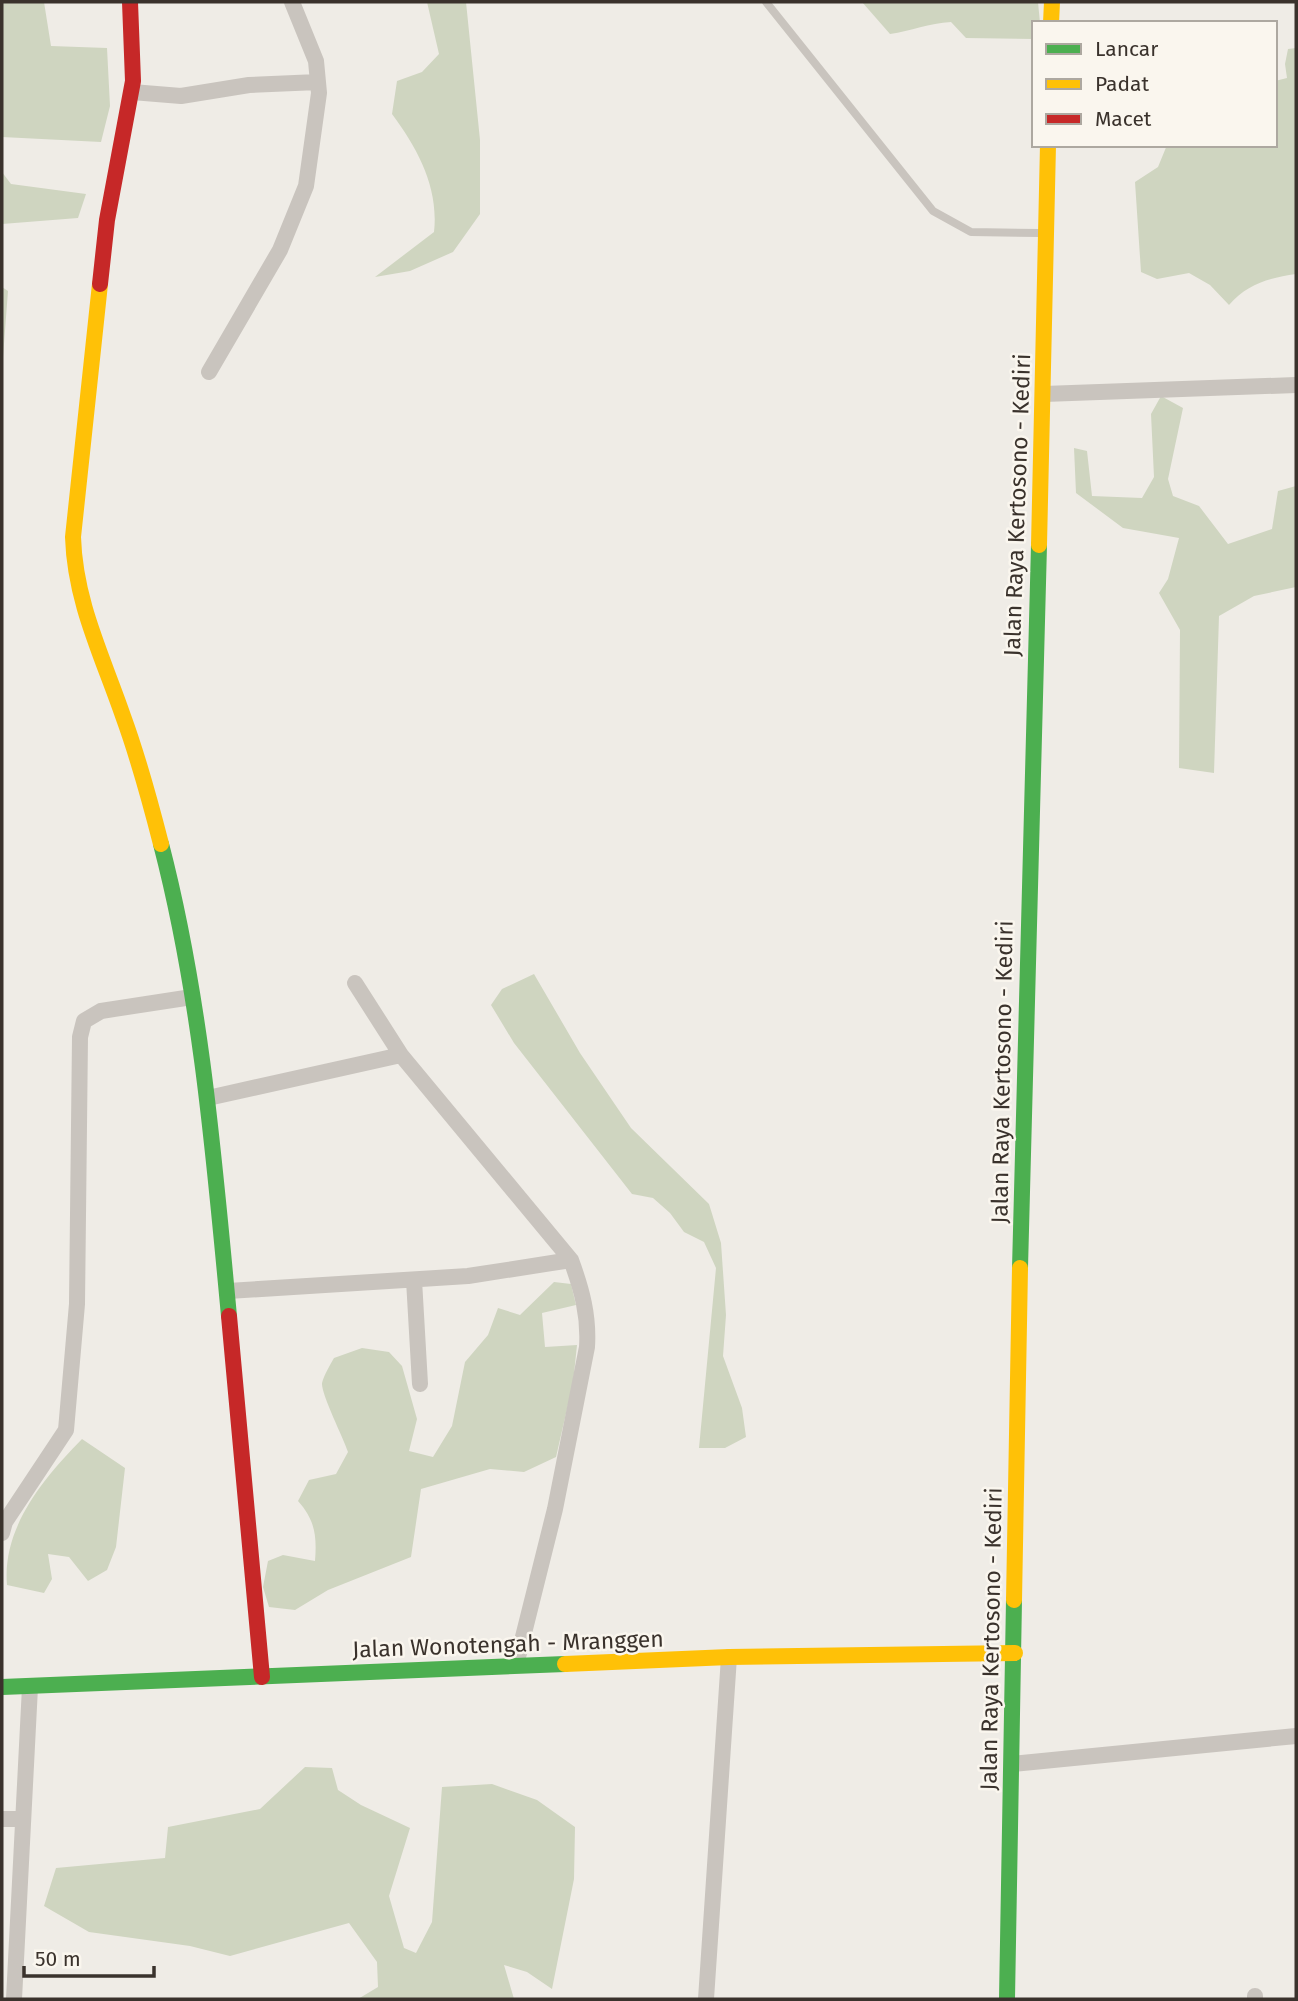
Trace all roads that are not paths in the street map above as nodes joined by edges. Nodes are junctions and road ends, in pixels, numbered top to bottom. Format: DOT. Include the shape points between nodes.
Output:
graph roads {
  1 [pos="130,2"];
  2 [pos="292,2"];
  3 [pos="766,2"];
  4 [pos="1052,2"];
  5 [pos="1051,21"];
  6 [pos="318,82"];
  7 [pos="132,92"];
  8 [pos="1048,147"];
  9 [pos="1046,233"];
  10 [pos="209,372"];
  11 [pos="1296,384"];
  12 [pos="1044,394"];
  13 [pos="355,983"];
  14 [pos="192,997"];
  15 [pos="401,1055"];
  16 [pos="208,1098"];
  17 [pos="571,1260"];
  18 [pos="414,1280"];
  19 [pos="228,1291"];
  20 [pos="420,1384"];
  21 [pos="2,1533"];
  22 [pos="1016,1653"];
  23 [pos="729,1657"];
  24 [pos="516,1665"];
  25 [pos="262,1677"];
  26 [pos="30,1686"];
  27 [pos="2,1687"];
  28 [pos="1296,1736"];
  29 [pos="1012,1764"];
  30 [pos="2,1819"];
  31 [pos="23,1819"];
  32 [pos="9,1974"];
  33 [pos="14,1999"];
  34 [pos="706,1999"];
  35 [pos="1007,1999"];
  1 -- 7 [label="main road"];
  2 -- 6 [label="street" via="316,61"];
  3 -- 9 [label="lane" via="933,211 971,232"];
  4 -- 5 [label="main road"];
  6 -- 7 [label="street" via="249,85 181,96"];
  6 -- 10 [label="street" via="306,187 281,250"];
  7 -- 14 [label="main road" via="107,220 73,571 79,604 122,714 155,819"];
  8 -- 9 [label="main road, Jalan Raya Kertosono - Kediri"];
  9 -- 12 [label="main road, Jalan Raya Kertosono - Kediri"];
  11 -- 12 [label="street"];
  12 -- 22 [label="main road, Jalan Raya Kertosono - Kediri" via="1025,1017"];
  13 -- 15 [label="street"];
  14 -- 16 [label="main road"];
  14 -- 21 [label="street" via="101,1011 84,1021 80,1037 77,1304 66,1430"];
  15 -- 16 [label="street"];
  15 -- 17 [label="street"];
  16 -- 19 [label="main road"];
  17 -- 18 [label="street"];
  17 -- 24 [label="street" via="583,1292 587,1347 555,1509"];
  18 -- 19 [label="street"];
  18 -- 20 [label="street"];
  19 -- 25 [label="main road"];
  22 -- 23 [label="main road, Jalan Wonotengah - Mranggen"];
  22 -- 29 [label="main road, Jalan Raya Kertosono - Kediri"];
  23 -- 24 [label="main road, Jalan Wonotengah - Mranggen"];
  23 -- 34 [label="street"];
  24 -- 25 [label="main road, Jalan Wonotengah - Mranggen"];
  25 -- 26 [label="main road, Jalan Wonotengah - Mranggen"];
  26 -- 27 [label="main road, Jalan Wonotengah - Mranggen"];
  26 -- 31 [label="street"];
  28 -- 29 [label="street"];
  29 -- 35 [label="main road, Jalan Raya Kertosono - Kediri"];
  30 -- 31 [label="street"];
  31 -- 32 [label="street"];
  32 -- 33 [label="street"];
}
